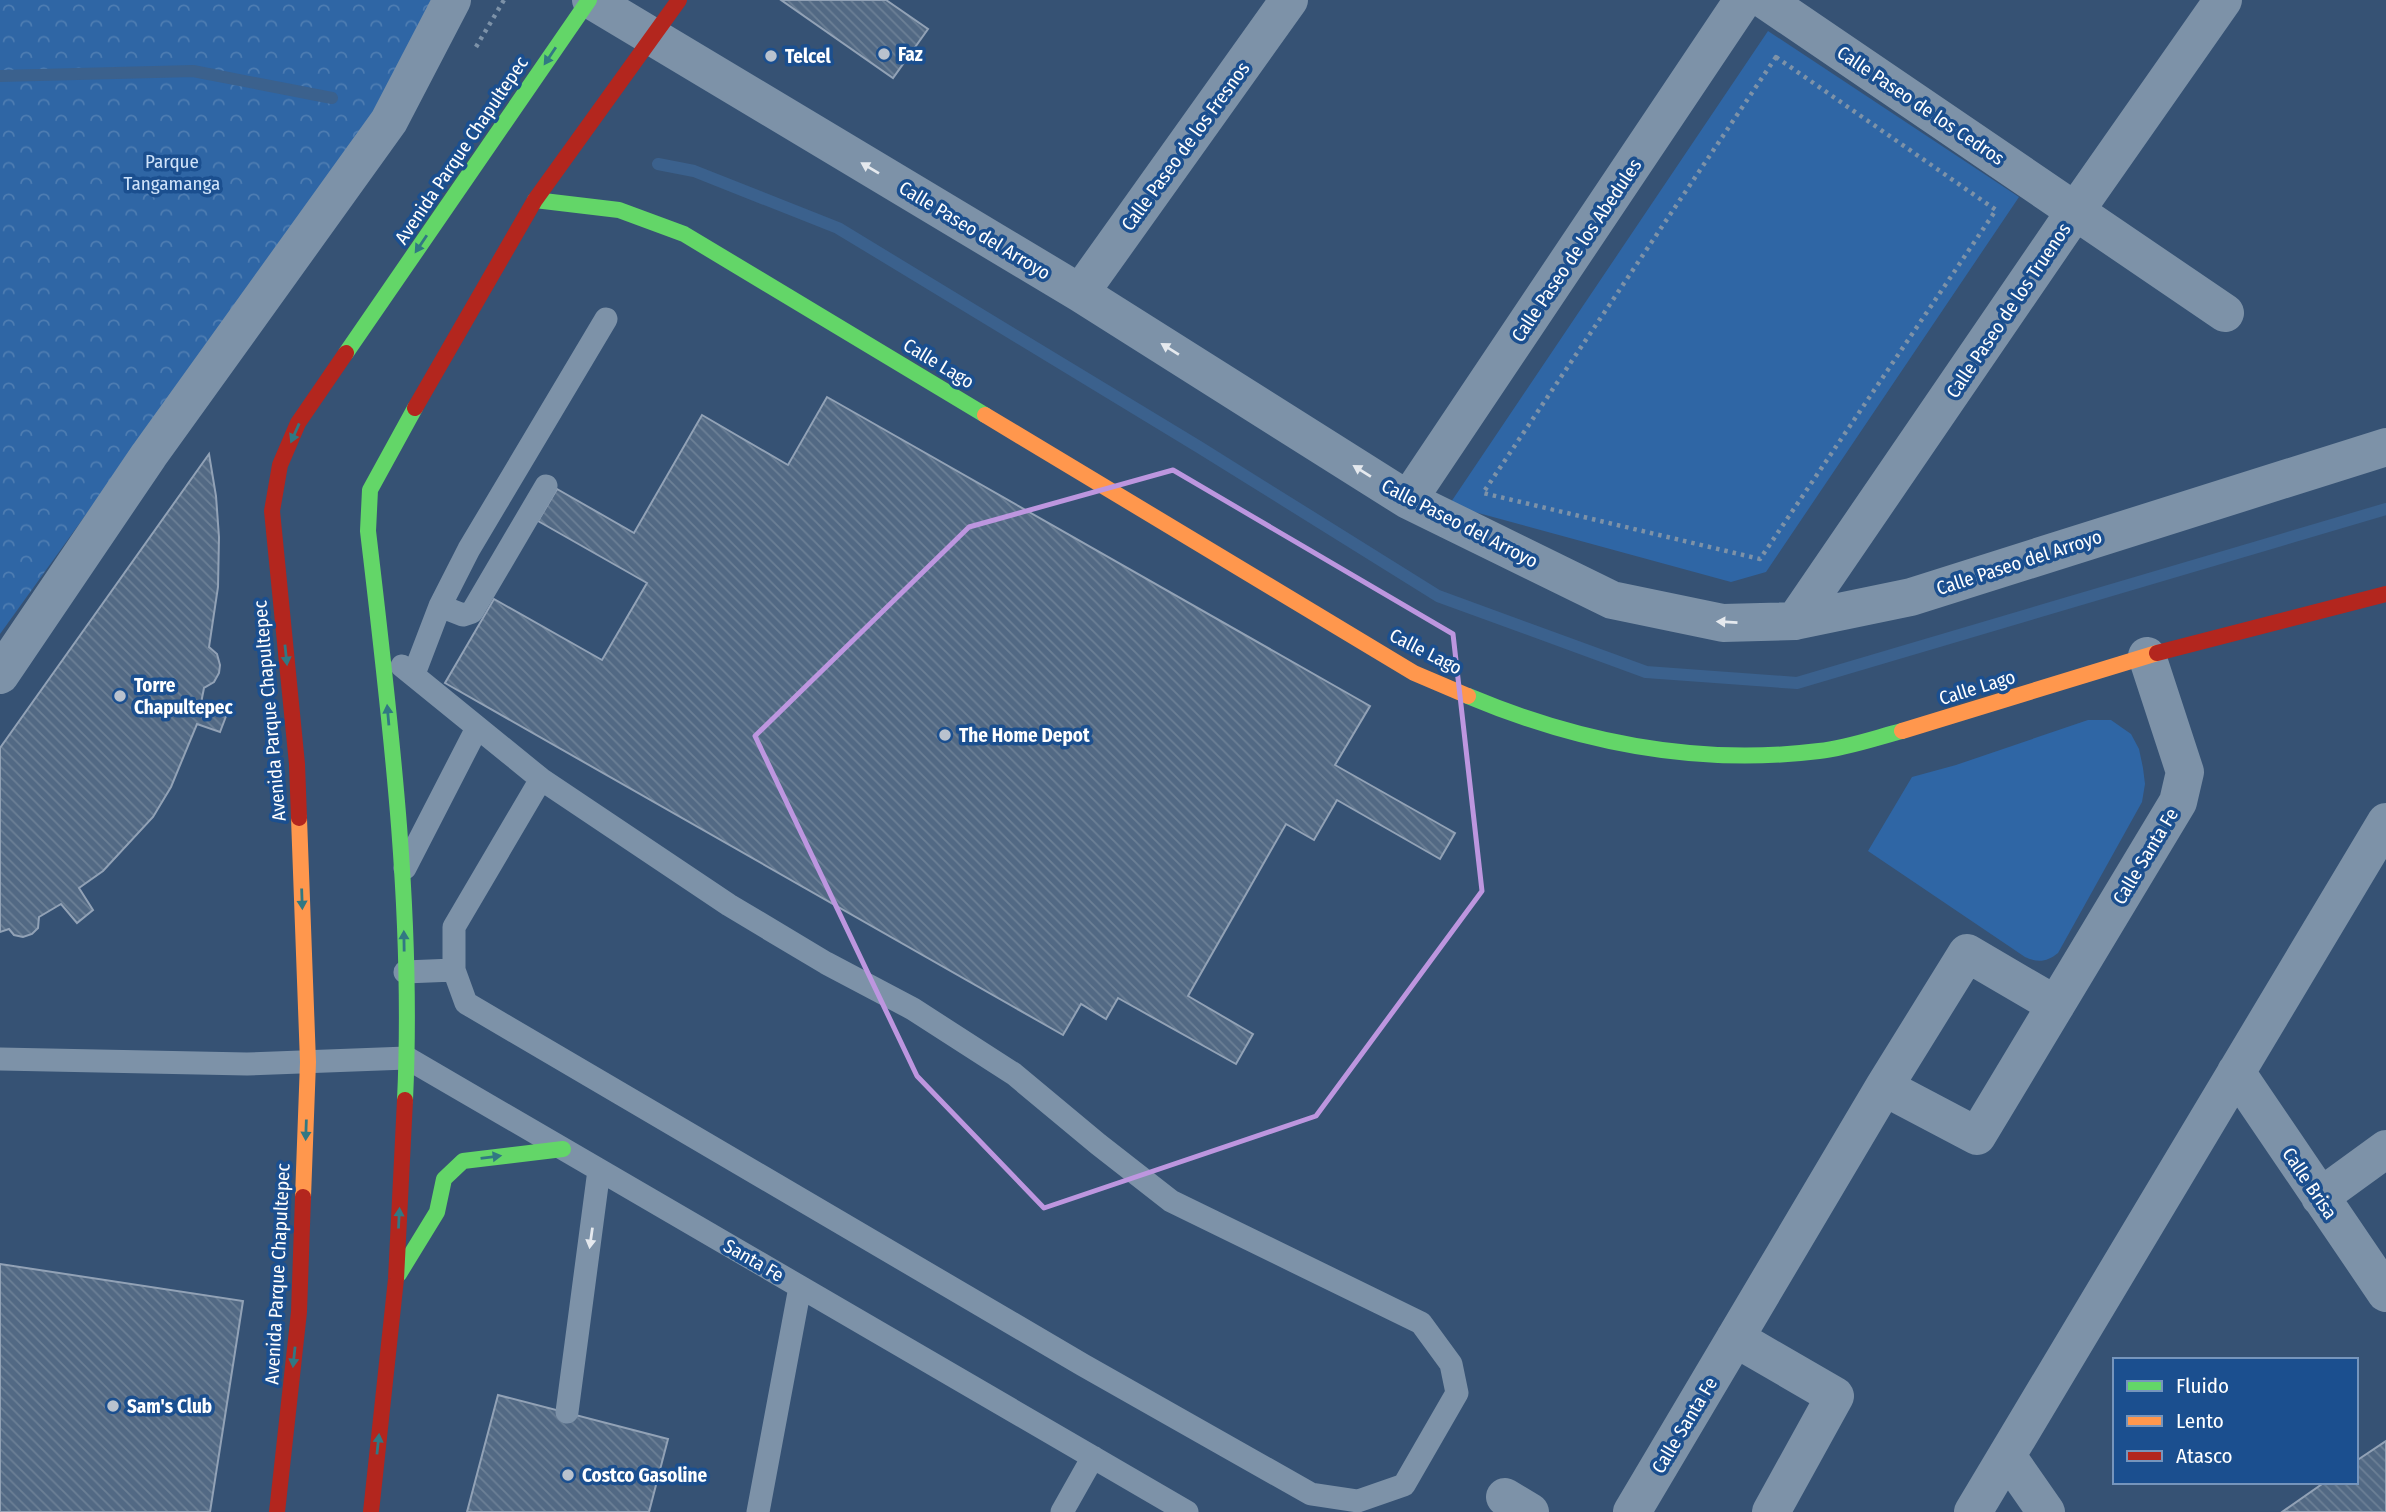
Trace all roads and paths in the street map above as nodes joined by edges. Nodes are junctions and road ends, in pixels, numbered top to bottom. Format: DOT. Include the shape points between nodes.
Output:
graph roads {
  1 [pos="452,0"];
  2 [pos="590,0"];
  3 [pos="679,0"];
  4 [pos="1289,0"];
  5 [pos="1743,0"];
  6 [pos="1765,0"];
  7 [pos="2224,0"];
  8 [pos="652,38"];
  9 [pos="535,200"];
  10 [pos="2076,210"];
  11 [pos="1080,293"];
  12 [pos="2225,313"];
  13 [pos="606,319"];
  14 [pos="2386,447"];
  15 [pos="546,486"];
  16 [pos="1408,500"];
  17 [pos="1760,559"];
  18 [pos="2386,594"];
  19 [pos="440,606"];
  20 [pos="1795,621"];
  21 [pos="382,652"];
  22 [pos="2147,656"];
  23 [pos="414,674"];
  24 [pos="0,675"];
  25 [pos="477,727"];
  26 [pos="541,779"];
  27 [pos="2386,822"];
  28 [pos="403,873"];
  29 [pos="454,970"];
  30 [pos="405,972"];
  31 [pos="2056,1005"];
  32 [pos="407,1058"];
  33 [pos="0,1059"];
  34 [pos="308,1062"];
  35 [pos="2236,1072"];
  36 [pos="1884,1087"];
  37 [pos="563,1149"];
  38 [pos="2386,1149"];
  39 [pos="600,1170"];
  40 [pos="2320,1197"];
  41 [pos="396,1279"];
  42 [pos="800,1287"];
  43 [pos="2386,1293"];
  44 [pos="1735,1338"];
  45 [pos="568,1412"];
  46 [pos="2007,1456"];
  47 [pos="1093,1457"];
  48 [pos="277,1512"];
  49 [pos="371,1512"];
  50 [pos="758,1512"];
  51 [pos="1062,1512"];
  52 [pos="1187,1512"];
  53 [pos="1632,1512"];
  54 [pos="1771,1512"];
  55 [pos="1973,1512"];
  56 [pos="2046,1512"];
  1 -- 24 [label="street" via="389,121 149,455"];
  2 -- 8 [label="street, Calle Paseo del Arroyo"];
  2 -- 34 [label="main road, Avenida Parque Chapultepec, one-way" via="299,423 280,465 272,511 298,764"];
  3 -- 8 [label="main road"];
  4 -- 11 [label="street, Calle Paseo de los Fresnos"];
  5 -- 16 [label="street, Calle Paseo de los Abedules"];
  6 -- 10 [label="street, Calle Paseo de los Cedros"];
  7 -- 10 [label="street, Calle Paseo de los Truenos"];
  8 -- 9 [label="main road"];
  11 -- 8 [label="street, Calle Paseo del Arroyo, one-way"];
  9 -- 21 [label="main road" via="370,490 368,531"];
  9 -- 22 [label="main road, Calle Lago" via="619,210 684,234 1415,673 1518,717 1615,744 1730,757 1821,751 1915,728"];
  10 -- 12 [label="street, Calle Paseo de los Cedros"];
  10 -- 20 [label="street, Calle Paseo de los Truenos"];
  16 -- 11 [label="street, Calle Paseo del Arroyo, one-way"];
  13 -- 19 [label="lane"];
  14 -- 20 [label="street, Calle Paseo del Arroyo" via="1910,597"];
  15 -- 19 [label="lane" via="472,612 463,615"];
  20 -- 16 [label="street, Calle Paseo del Arroyo, one-way" via="1723,624 1612,600"];
  17 -- 17 [label="path" via="1996,210 1776,57 1483,494"];
  18 -- 22 [label="main road, Calle Lago"];
  19 -- 23 [label="lane"];
  21 -- 23 [label="lane"];
  28 -- 21 [label="main road, one-way"];
  22 -- 31 [label="street, Calle Santa Fe" via="2185,772 2178,802"];
  23 -- 25 [label="lane"];
  25 -- 26 [label="lane"];
  25 -- 28 [label="lane"];
  26 -- 29 [label="lane" via="454,927"];
  26 -- 29 [label="lane" via="729,905 1014,1073 1171,1201 1421,1323 1451,1364 1457,1393 1404,1485 1358,1501 1311,1494 466,1003"];
  27 -- 35 [label="street"];
  30 -- 28 [label="main road, one-way"];
  29 -- 30 [label="lane"];
  30 -- 32 [label="main road"];
  31 -- 36 [label="street, Calle Santa Fe" via="1977,1136"];
  31 -- 36 [label="street, Calle Santa Fe" via="1967,953"];
  32 -- 34 [label="lane"];
  32 -- 37 [label="lane, Santa Fe"];
  41 -- 32 [label="main road, one-way"];
  33 -- 34 [label="lane"];
  34 -- 48 [label="main road, Avenida Parque Chapultepec, one-way" via="299,1312"];
  35 -- 40 [label="street, Calle Brisa"];
  35 -- 46 [label="street"];
  36 -- 44 [label="street, Calle Santa Fe"];
  37 -- 39 [label="lane, Santa Fe"];
  41 -- 37 [label="main road, one-way" via="437,1212 444,1179 463,1161"];
  38 -- 40 [label="street"];
  39 -- 42 [label="lane, Santa Fe"];
  39 -- 45 [label="lane, one-way"];
  40 -- 43 [label="street, Calle Brisa"];
  49 -- 41 [label="main road, one-way"];
  42 -- 47 [label="lane, Santa Fe"];
  42 -- 50 [label="lane"];
  44 -- 53 [label="street, Calle Santa Fe"];
  44 -- 54 [label="street" via="1835,1396"];
  46 -- 55 [label="street"];
  46 -- 56 [label="street"];
  47 -- 51 [label="lane"];
  47 -- 52 [label="lane, Santa Fe"];
}
